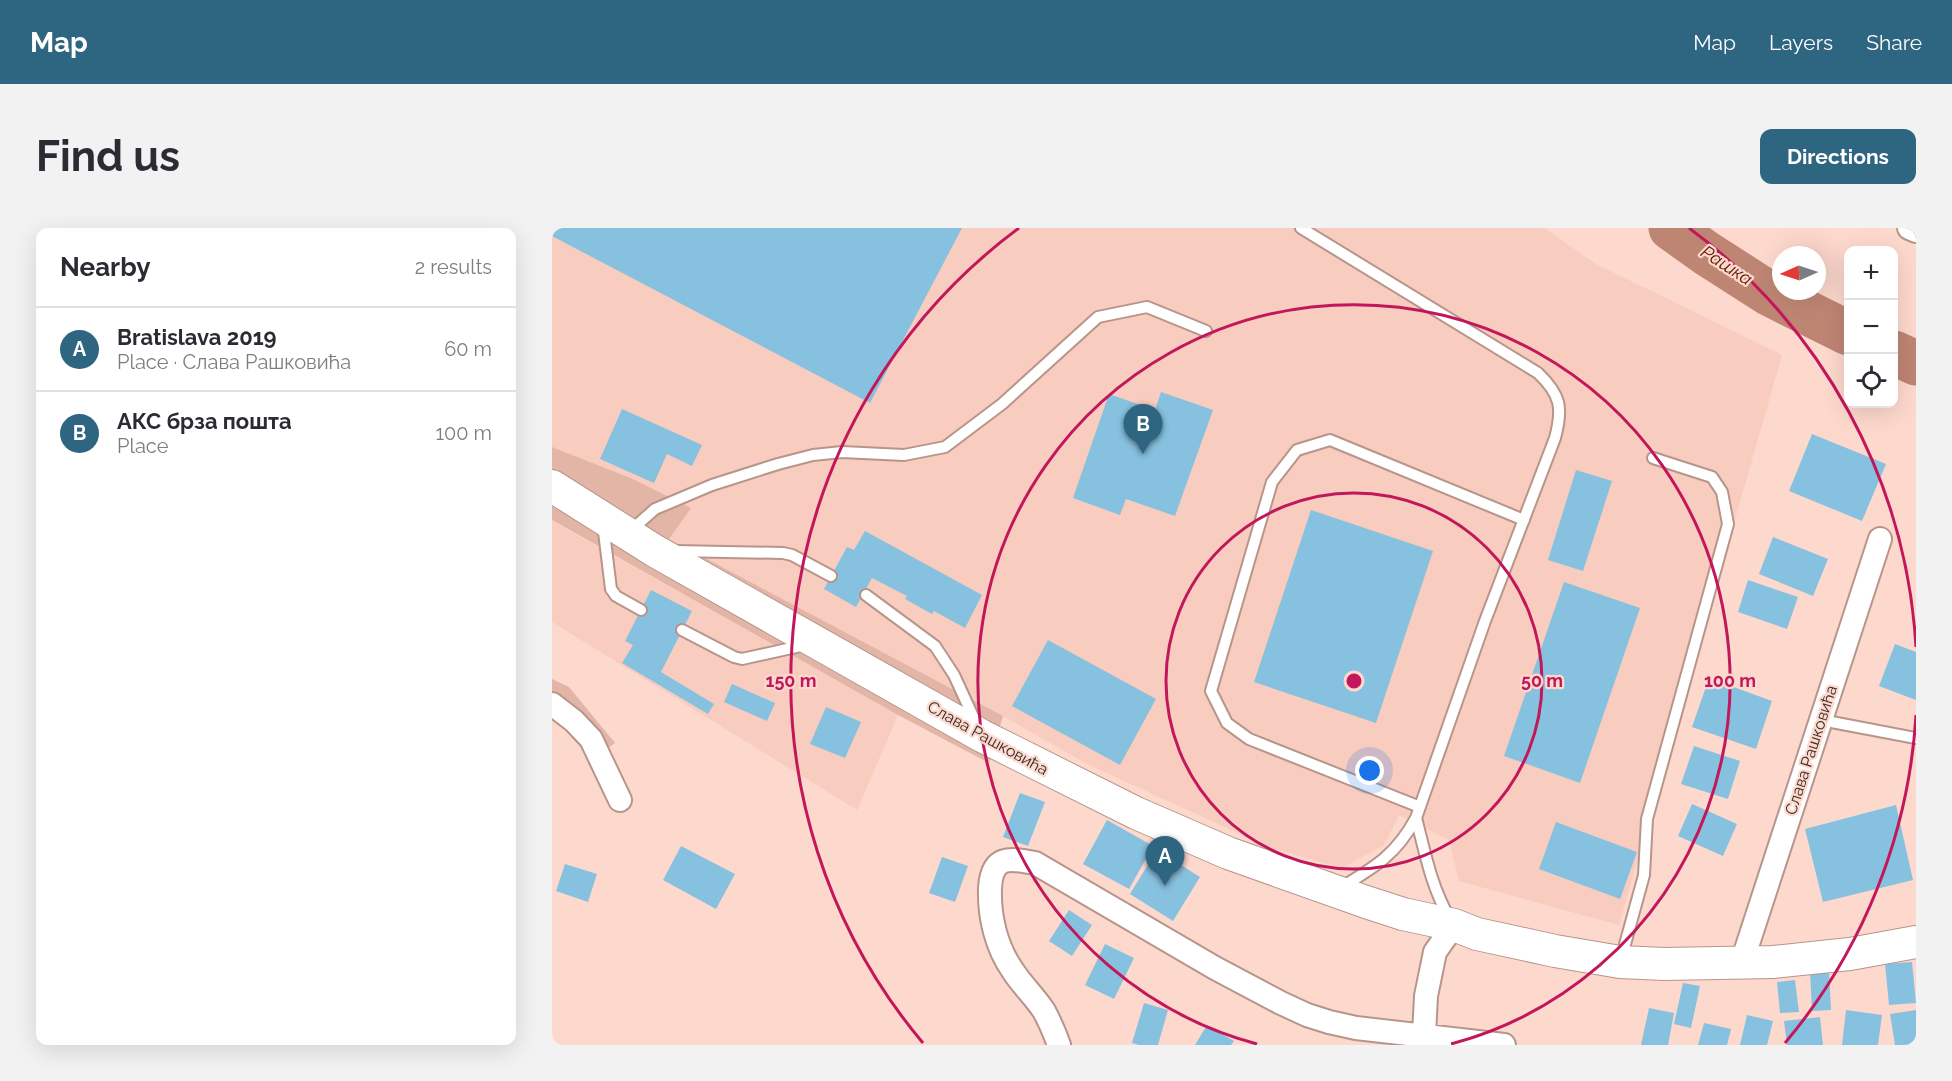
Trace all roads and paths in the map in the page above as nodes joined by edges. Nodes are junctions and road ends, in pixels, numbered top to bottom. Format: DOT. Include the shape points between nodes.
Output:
graph roads {
  1 [pos="1301,228"];
  2 [pos="1909,228"];
  3 [pos="1916,231"];
  4 [pos="1206,331"];
  5 [pos="1653,458"];
  6 [pos="552,486"];
  7 [pos="1524,520"];
  8 [pos="615,526"];
  9 [pos="1880,539"];
  10 [pos="656,551"];
  11 [pos="831,576"];
  12 [pos="866,596"];
  13 [pos="641,610"];
  14 [pos="682,630"];
  15 [pos="818,642"];
  16 [pos="552,704"];
  17 [pos="1821,720"];
  18 [pos="982,736"];
  19 [pos="1916,738"];
  20 [pos="620,800"];
  21 [pos="1418,813"];
  22 [pos="1335,891"];
  23 [pos="1454,925"];
  24 [pos="1916,942"];
  25 [pos="1620,962"];
  26 [pos="1742,962"];
  27 [pos="1424,1035"];
  28 [pos="1059,1045"];
  29 [pos="1504,1045"];
  1 -- 7 [label="lane" via="1538,373 1550,385 1561,409 1560,422"];
  2 -- 3 [label="street"];
  4 -- 8 [label="lane" via="1148,307 1098,316 1002,404 945,447 904,454 813,455 712,485"];
  5 -- 25 [label="lane" via="1712,477 1722,492 1728,524 1647,819 1644,875"];
  6 -- 8 [label="main road, Слава Рашковића"];
  7 -- 21 [label="lane"];
  7 -- 21 [label="lane" via="1330,441 1297,450 1272,482 1211,691 1227,723 1250,739"];
  8 -- 10 [label="main road, Слава Рашковића"];
  8 -- 13 [label="lane" via="611,589"];
  9 -- 17 [label="street, Слава Рашковића"];
  10 -- 11 [label="lane" via="783,553"];
  10 -- 15 [label="main road, Слава Рашковића"];
  12 -- 18 [label="lane" via="935,646 954,675"];
  14 -- 15 [label="lane" via="742,659"];
  15 -- 18 [label="main road, Слава Рашковића"];
  16 -- 20 [label="street" via="591,739"];
  17 -- 19 [label="lane"];
  17 -- 26 [label="street, Слава Рашковића"];
  18 -- 22 [label="main road, Слава Рашковића" via="1146,818 1228,853"];
  21 -- 22 [label="lane" via="1396,850"];
  21 -- 23 [label="lane" via="1435,888"];
  22 -- 23 [label="main road, Слава Рашковића" via="1403,914"];
  23 -- 25 [label="main road, Слава Рашковића" via="1477,934"];
  23 -- 27 [label="street" via="1435,952 1426,996"];
  24 -- 26 [label="main road, Слава Рашковића" via="1814,959"];
  25 -- 26 [label="main road, Слава Рашковића"];
  27 -- 28 [label="street" via="1356,1028 1307,1015 1215,968 1035,863 1001,861 992,873 991,885 997,937 1012,970 1043,1010"];
  27 -- 29 [label="street"];
}
